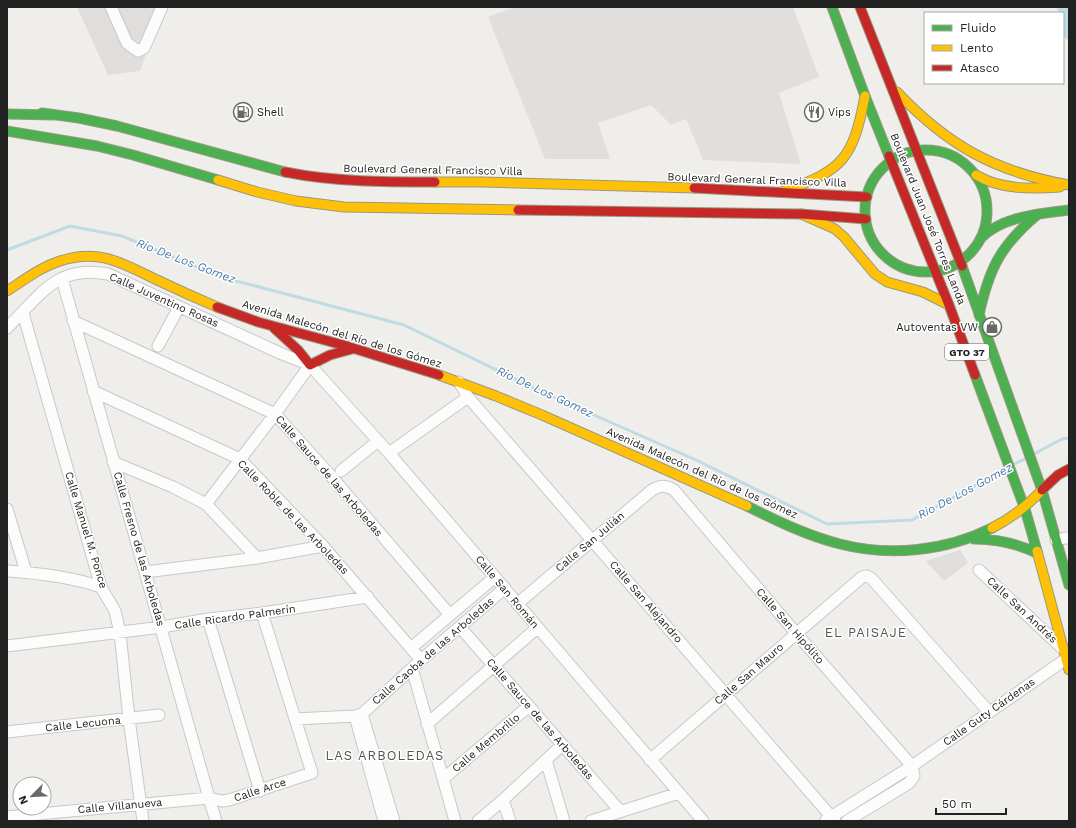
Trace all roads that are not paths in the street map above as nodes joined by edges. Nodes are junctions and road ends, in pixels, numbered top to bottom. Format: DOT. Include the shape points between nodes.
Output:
graph roads {
  1 [pos="111,7"];
  2 [pos="162,7"];
  3 [pos="832,7"];
  4 [pos="860,7"];
  5 [pos="888,81"];
  6 [pos="865,96"];
  7 [pos="7,110"];
  8 [pos="7,114"];
  9 [pos="54,115"];
  10 [pos="7,131"];
  11 [pos="917,150"];
  12 [pos="892,160"];
  13 [pos="976,175"];
  14 [pos="1069,185"];
  15 [pos="784,191"];
  16 [pos="867,197"];
  17 [pos="1069,210"];
  18 [pos="801,214"];
  19 [pos="1038,214"];
  20 [pos="866,219"];
  21 [pos="979,242"];
  22 [pos="960,262"];
  23 [pos="936,271"];
  24 [pos="38,272"];
  25 [pos="62,278"];
  26 [pos="7,291"];
  27 [pos="7,300"];
  28 [pos="949,305"];
  29 [pos="179,307"];
  30 [pos="23,313"];
  31 [pos="979,315"];
  32 [pos="73,321"];
  33 [pos="270,326"];
  34 [pos="7,328"];
  35 [pos="158,346"];
  36 [pos="356,348"];
  37 [pos="310,365"];
  38 [pos="459,382"];
  39 [pos="94,391"];
  40 [pos="468,397"];
  41 [pos="275,414"];
  42 [pos="378,441"];
  43 [pos="389,453"];
  44 [pos="240,459"];
  45 [pos="113,462"];
  46 [pos="1069,469"];
  47 [pos="341,471"];
  48 [pos="667,486"];
  49 [pos="1042,490"];
  50 [pos="206,504"];
  51 [pos="7,509"];
  52 [pos="1025,509"];
  53 [pos="968,538"];
  54 [pos="1069,538"];
  55 [pos="592,539"];
  56 [pos="1056,540"];
  57 [pos="323,546"];
  58 [pos="1037,553"];
  59 [pos="257,558"];
  60 [pos="980,570"];
  61 [pos="7,571"];
  62 [pos="26,572"];
  63 [pos="145,572"];
  64 [pos="495,577"];
  65 [pos="1069,585"];
  66 [pos="101,587"];
  67 [pos="505,588"];
  68 [pos="368,597"];
  69 [pos="518,604"];
  70 [pos="262,613"];
  71 [pos="450,615"];
  72 [pos="208,619"];
  73 [pos="162,627"];
  74 [pos="460,627"];
  75 [pos="537,628"];
  76 [pos="120,633"];
  77 [pos="796,634"];
  78 [pos="7,646"];
  79 [pos="411,648"];
  80 [pos="1065,654"];
  81 [pos="421,660"];
  82 [pos="494,666"];
  83 [pos="412,668"];
  84 [pos="1069,670"];
  85 [pos="726,694"];
  86 [pos="529,706"];
  87 [pos="989,712"];
  88 [pos="159,715"];
  89 [pos="358,715"];
  90 [pos="129,719"];
  91 [pos="295,719"];
  92 [pos="427,724"];
  93 [pos="7,732"];
  94 [pos="562,745"];
  95 [pos="546,760"];
  96 [pos="650,760"];
  97 [pos="912,766"];
  98 [pos="442,779"];
  99 [pos="260,791"];
  100 [pos="678,794"];
  101 [pos="208,798"];
  102 [pos="503,800"];
  103 [pos="140,803"];
  104 [pos="620,811"];
  105 [pos="7,817"];
  106 [pos="831,820"];
  107 [pos="143,821"];
  108 [pos="216,821"];
  109 [pos="384,821"];
  110 [pos="394,821"];
  111 [pos="455,821"];
  112 [pos="478,821"];
  113 [pos="510,821"];
  114 [pos="564,821"];
  115 [pos="591,821"];
  116 [pos="703,821"];
  117 [pos="847,821"];
  1 -- 2 [label="street" via="127,43 138,51 144,48"];
  3 -- 6 [label="main road, Boulevard Juan José Torres Landa / GTO 37"];
  4 -- 5 [label="main road, Boulevard Juan José Torres Landa / GTO 37"];
  5 -- 11 [label="main road, Boulevard Juan José Torres Landa / GTO 37"];
  5 -- 14 [label="main road" via="921,118 962,148 1007,170 1039,180"];
  6 -- 12 [label="main road, Boulevard Juan José Torres Landa / GTO 37"];
  6 -- 15 [label="main road" via="856,136 845,158 812,182"];
  7 -- 9 [label="main road, Boulevard General Francisco Villa"];
  8 -- 9 [label="main road"];
  9 -- 15 [label="main road, Boulevard General Francisco Villa" via="99,122 275,170 328,179"];
  10 -- 18 [label="main road" via="97,146 257,192 344,207"];
  11 -- 12 [label="main road"];
  11 -- 13 [label="main road" via="950,154"];
  11 -- 22 [label="main road, Boulevard Juan José Torres Landa / GTO 37"];
  12 -- 16 [label="main road" via="876,176"];
  12 -- 23 [label="main road, Boulevard Juan José Torres Landa / GTO 37"];
  13 -- 14 [label="main road" via="998,184 1019,188"];
  13 -- 21 [label="main road" via="985,193 987,208 986,223"];
  15 -- 16 [label="main road, Boulevard General Francisco Villa"];
  16 -- 20 [label="main road"];
  17 -- 19 [label="main road"];
  18 -- 20 [label="main road"];
  18 -- 28 [label="main road" via="835,229 876,274 887,282 923,292"];
  19 -- 21 [label="main road" via="1016,219 984,233"];
  19 -- 31 [label="main road" via="1012,236 1000,252 986,285"];
  20 -- 23 [label="main road" via="873,240 887,257 913,270"];
  21 -- 22 [label="main road"];
  22 -- 23 [label="main road"];
  22 -- 31 [label="main road, Boulevard Juan José Torres Landa / GTO 37"];
  23 -- 28 [label="main road, Boulevard Juan José Torres Landa / GTO 37"];
  24 -- 26 [label="main road, Avenida Malecón del Río de los Gómez"];
  24 -- 27 [label="main road"];
  24 -- 33 [label="main road, Avenida Malecón del Río de los Gómez" via="63,259 96,255 117,260 199,300"];
  25 -- 29 [label="street, Calle Juventino Rosas" via="93,271 108,274"];
  25 -- 30 [label="street, Calle Juventino Rosas" via="51,284"];
  25 -- 32 [label="street, Calle Fresno de las Arboledas"];
  28 -- 52 [label="main road, Boulevard Juan José Torres Landa / GTO 37"];
  29 -- 35 [label="street"];
  29 -- 37 [label="street, Calle Juventino Rosas"];
  30 -- 34 [label="street, Calle Juventino Rosas"];
  30 -- 66 [label="street, Calle Manuel M. Ponce"];
  31 -- 49 [label="main road, Boulevard Juan José Torres Landa / GTO 37"];
  32 -- 39 [label="street, Calle Fresno de las Arboledas"];
  32 -- 41 [label="street, Calle Sauce de las Arboledas"];
  33 -- 36 [label="main road, Avenida Malecón del Río de los Gómez"];
  33 -- 37 [label="main road" via="294,346"];
  36 -- 37 [label="main road" via="338,351"];
  36 -- 38 [label="main road, Avenida Malecón del Río de los Gómez"];
  37 -- 41 [label="street"];
  37 -- 42 [label="street, Calle San Román"];
  38 -- 40 [label="street, Calle San Alejandro"];
  38 -- 53 [label="main road, Avenida Malecón del Río de los Gómez" via="619,448 817,538 858,548 893,551 927,548"];
  39 -- 44 [label="street, Calle Roble de las Arboledas"];
  39 -- 45 [label="street, Calle Fresno de las Arboledas"];
  40 -- 43 [label="street"];
  40 -- 55 [label="street, Calle San Alejandro"];
  41 -- 44 [label="street"];
  41 -- 71 [label="street, Calle Sauce de las Arboledas"];
  42 -- 43 [label="street, Calle San Román"];
  42 -- 47 [label="street"];
  43 -- 64 [label="street, Calle San Román"];
  44 -- 50 [label="street"];
  44 -- 57 [label="street, Calle Roble de las Arboledas"];
  45 -- 50 [label="street"];
  45 -- 63 [label="street, Calle Fresno de las Arboledas"];
  46 -- 49 [label="main road" via="1058,475"];
  48 -- 55 [label="street, Calle San Julián" via="652,490"];
  48 -- 77 [label="street, Calle San Hipólito" via="674,490"];
  49 -- 52 [label="main road"];
  49 -- 56 [label="main road, Boulevard Juan José Torres Landa / GTO 37"];
  50 -- 59 [label="street"];
  51 -- 62 [label="street"];
  52 -- 53 [label="main road" via="999,526"];
  52 -- 58 [label="main road, Boulevard Juan José Torres Landa / GTO 37"];
  53 -- 58 [label="main road" via="999,539"];
  54 -- 56 [label="street"];
  55 -- 69 [label="street, Calle San Julián"];
  55 -- 85 [label="street, Calle San Alejandro"];
  56 -- 65 [label="main road, Boulevard Juan José Torres Landa / GTO 37"];
  57 -- 59 [label="street"];
  57 -- 68 [label="street, Calle Roble de las Arboledas"];
  58 -- 80 [label="main road, Boulevard Juan José Torres Landa / GTO 37"];
  59 -- 63 [label="street"];
  60 -- 80 [label="street, Calle San Andrés"];
  61 -- 62 [label="street"];
  62 -- 66 [label="street"];
  63 -- 73 [label="street, Calle Fresno de las Arboledas"];
  64 -- 67 [label="street, Calle San Román"];
  64 -- 71 [label="street, Calle Caoba de las Arboledas"];
  66 -- 76 [label="street, Calle Manuel M. Ponce" via="115,611"];
  67 -- 69 [label="street, Calle San Román"];
  67 -- 74 [label="street, Calle Caoba de las Arboledas"];
  68 -- 70 [label="street, Calle Ricardo Palmerín"];
  68 -- 79 [label="street, Calle Roble de las Arboledas"];
  69 -- 75 [label="street, Calle San Román"];
  70 -- 72 [label="street, Calle Ricardo Palmerín"];
  70 -- 91 [label="street"];
  71 -- 79 [label="street, Calle Caoba de las Arboledas"];
  72 -- 73 [label="street, Calle Ricardo Palmerín"];
  72 -- 99 [label="street"];
  73 -- 76 [label="street, Calle Ricardo Palmerín"];
  73 -- 101 [label="street, Calle Fresno de las Arboledas"];
  74 -- 81 [label="street, Calle Caoba de las Arboledas"];
  74 -- 82 [label="street, Calle Sauce de las Arboledas"];
  75 -- 82 [label="street"];
  75 -- 96 [label="street, Calle San Román"];
  76 -- 78 [label="street, Calle Ricardo Palmerín"];
  76 -- 90 [label="street, Calle Manuel M. Ponce"];
  77 -- 85 [label="street, Calle San Mauro"];
  77 -- 87 [label="street, Calle San Mauro" via="862,577 872,578"];
  77 -- 97 [label="street, Calle San Hipólito"];
  79 -- 81 [label="street, Calle Roble de las Arboledas"];
  80 -- 84 [label="main road, Boulevard Juan José Torres Landa / GTO 37"];
  80 -- 87 [label="street, Calle Guty Cárdenas"];
  81 -- 83 [label="street, Calle Caoba de las Arboledas"];
  82 -- 86 [label="street, Calle Sauce de las Arboledas"];
  82 -- 92 [label="street"];
  83 -- 89 [label="street, Calle Caoba de las Arboledas"];
  83 -- 92 [label="street"];
  85 -- 96 [label="street, Calle San Mauro"];
  85 -- 106 [label="street, Calle San Alejandro"];
  86 -- 94 [label="street, Calle Sauce de las Arboledas"];
  86 -- 98 [label="street, Calle Membrillo"];
  87 -- 97 [label="street, Calle Guty Cárdenas"];
  88 -- 90 [label="street, Calle Lecuona"];
  89 -- 91 [label="street"];
  89 -- 109 [label="street"];
  89 -- 110 [label="street"];
  90 -- 93 [label="street, Calle Lecuona"];
  90 -- 103 [label="street, Calle Manuel M. Ponce"];
  91 -- 99 [label="street, Calle Arce" via="312,774"];
  92 -- 98 [label="street"];
  94 -- 95 [label="street"];
  94 -- 104 [label="street, Calle Sauce de las Arboledas"];
  95 -- 102 [label="street"];
  95 -- 114 [label="street"];
  96 -- 100 [label="street, Calle San Román"];
  97 -- 106 [label="street, Calle Guty Cárdenas"];
  97 -- 117 [label="street" via="914,776 909,783"];
  98 -- 111 [label="street"];
  99 -- 101 [label="street, Calle Arce" via="222,801"];
  100 -- 104 [label="street"];
  100 -- 116 [label="street, Calle San Román"];
  101 -- 103 [label="street, Calle Villanueva"];
  101 -- 108 [label="street, Calle Fresno de las Arboledas"];
  102 -- 112 [label="street"];
  102 -- 113 [label="street"];
  103 -- 105 [label="street, Calle Villanueva"];
  103 -- 107 [label="street, Calle Manuel M. Ponce"];
  104 -- 115 [label="street"];
}
